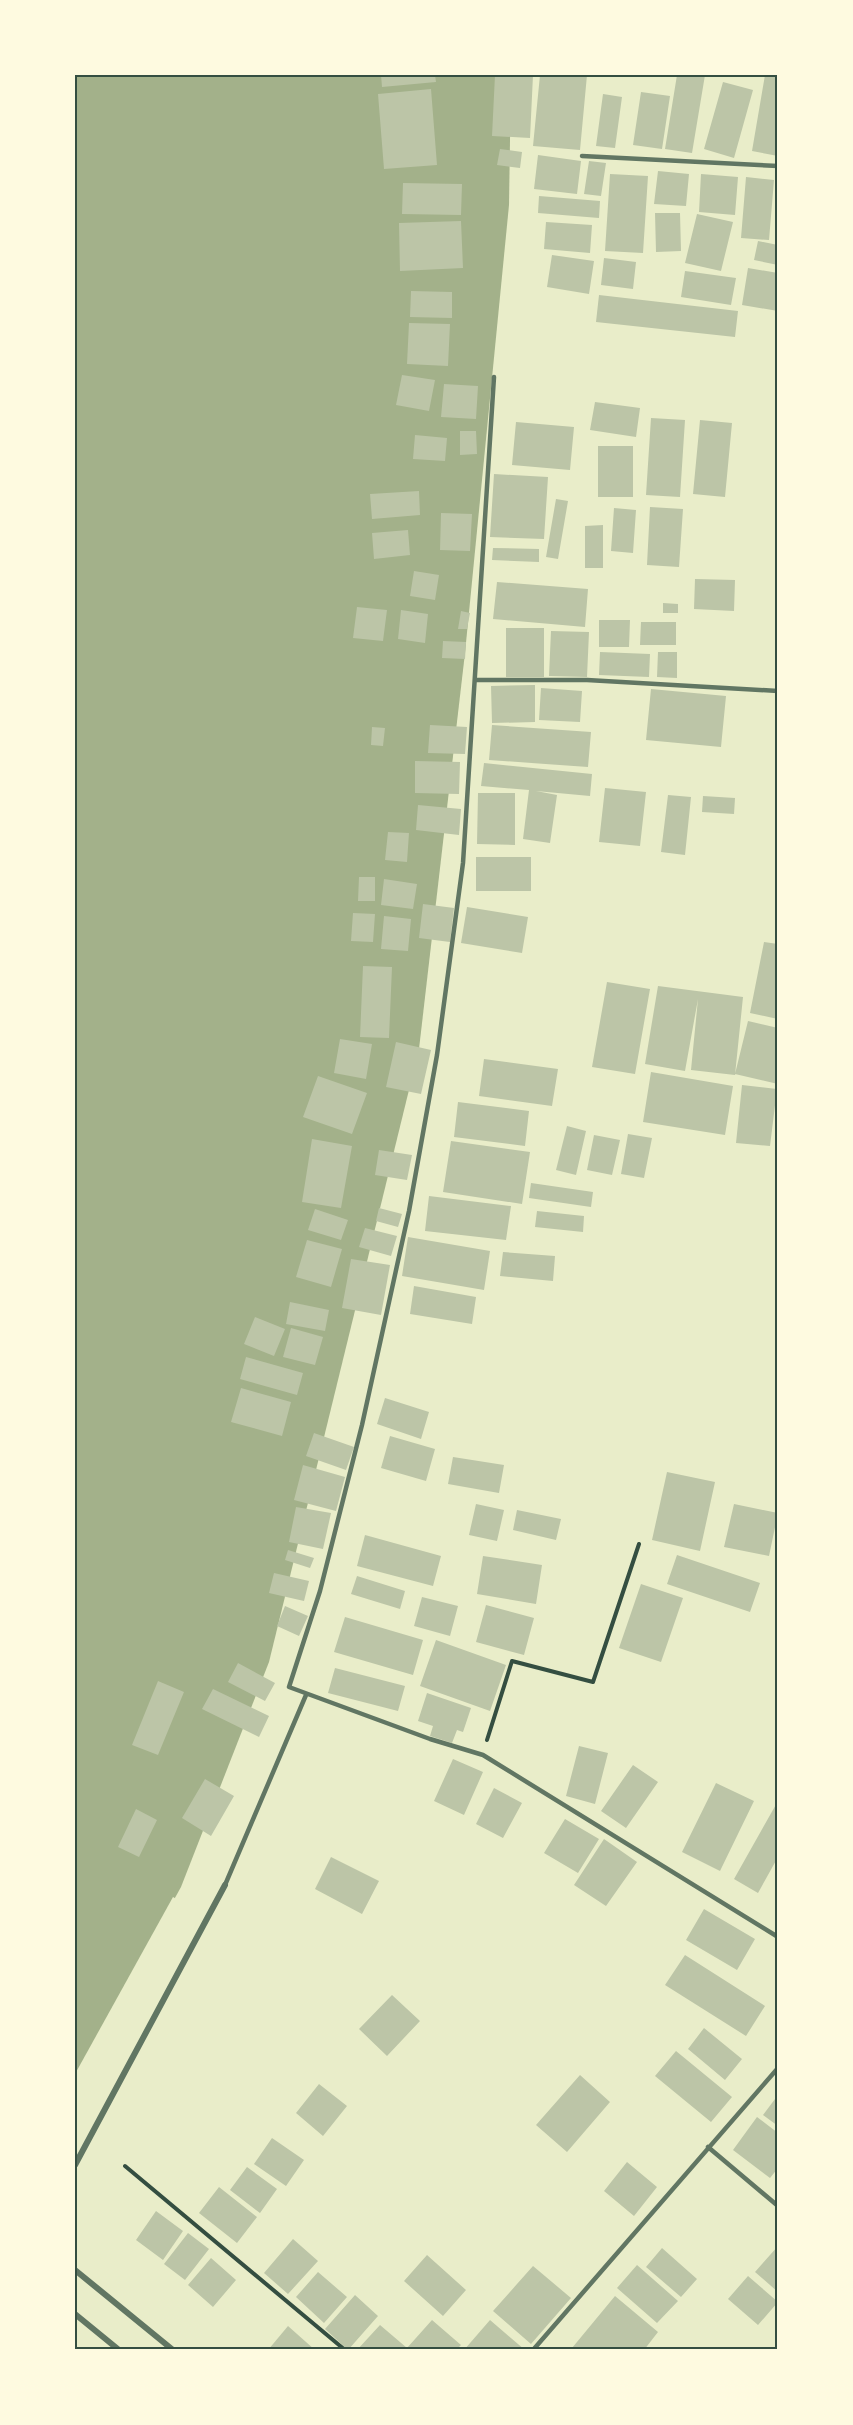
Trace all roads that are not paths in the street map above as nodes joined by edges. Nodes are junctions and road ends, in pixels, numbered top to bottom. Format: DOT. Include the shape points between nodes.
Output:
graph roads {
  1 [pos="582,156"];
  2 [pos="778,165"];
  3 [pos="494,377"];
  4 [pos="475,680"];
  5 [pos="778,691"];
  6 [pos="306,1695"];
  7 [pos="225,1885"];
  8 [pos="778,1937"];
  9 [pos="778,2068"];
  10 [pos="708,2148"];
  11 [pos="75,2165"];
  12 [pos="778,2206"];
  13 [pos="75,2270"];
  14 [pos="75,2314"];
  15 [pos="118,2350"];
  16 [pos="173,2350"];
  17 [pos="534,2350"];
  1 -- 2 [label="lane"];
  3 -- 4 [label="lane"];
  4 -- 5 [label="lane" via="587,680"];
  4 -- 6 [label="lane" via="463,863 437,1055 409,1211 362,1425 320,1591 290,1687"];
  6 -- 7 [label="lane"];
  6 -- 8 [label="lane" via="483,1755"];
  7 -- 11 [label="street"];
  9 -- 10 [label="lane"];
  10 -- 12 [label="lane"];
  10 -- 17 [label="lane"];
  13 -- 16 [label="street"];
  14 -- 15 [label="street"];
}
